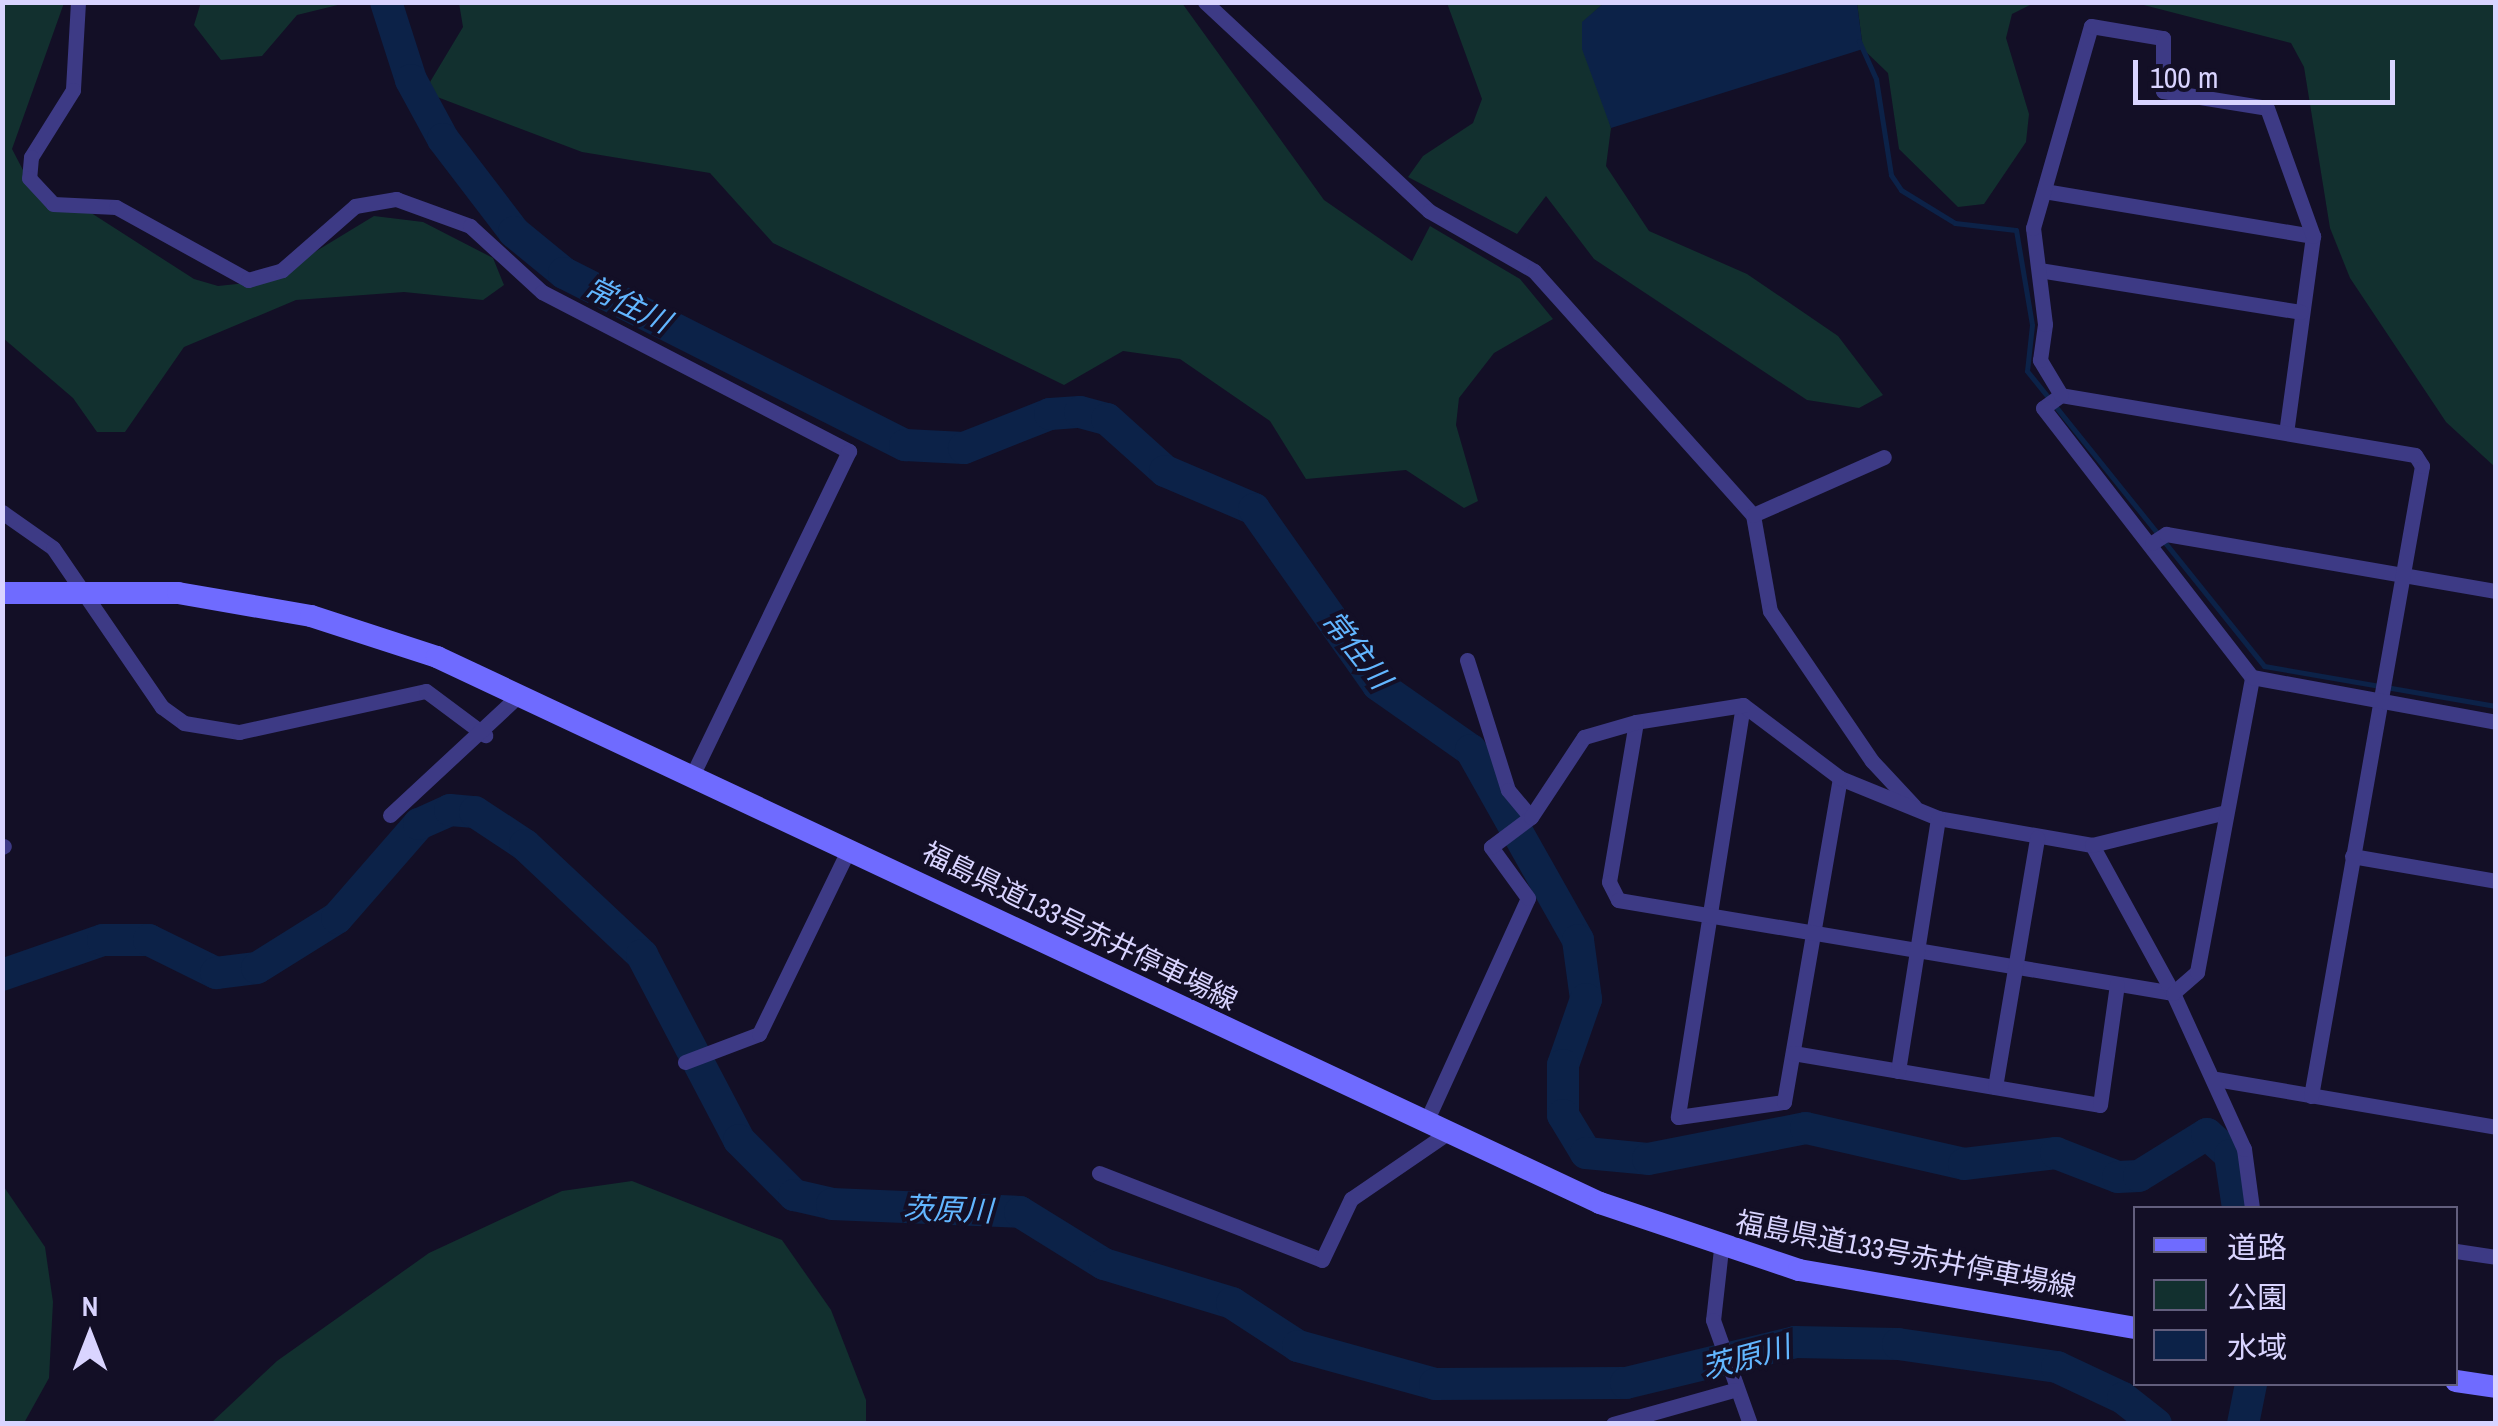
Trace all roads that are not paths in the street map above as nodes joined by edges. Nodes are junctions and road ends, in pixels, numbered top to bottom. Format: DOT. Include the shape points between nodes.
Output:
graph roads {
  1 [pos="78,2"];
  2 [pos="1209,4"];
  3 [pos="2044,191"];
  4 [pos="2313,236"];
  5 [pos="2038,270"];
  6 [pos="2300,312"];
  7 [pos="2055,399"];
  8 [pos="2286,432"];
  9 [pos="1884,456"];
  10 [pos="2,512"];
  11 [pos="1753,515"];
  12 [pos="2158,539"];
  13 [pos="2402,575"];
  14 [pos="80,591"];
  15 [pos="2496,591"];
  16 [pos="2,593"];
  17 [pos="1468,660"];
  18 [pos="2252,677"];
  19 [pos="2380,691"];
  20 [pos="520,694"];
  21 [pos="1743,706"];
  22 [pos="1636,722"];
  23 [pos="2496,722"];
  24 [pos="485,735"];
  25 [pos="693,774"];
  26 [pos="1840,778"];
  27 [pos="1918,810"];
  28 [pos="2226,812"];
  29 [pos="390,815"];
  30 [pos="1938,818"];
  31 [pos="1528,822"];
  32 [pos="2038,838"];
  33 [pos="2092,845"];
  34 [pos="850,849"];
  35 [pos="2352,856"];
  36 [pos="2496,881"];
  37 [pos="1711,914"];
  38 [pos="1814,931"];
  39 [pos="1917,949"];
  40 [pos="2016,966"];
  41 [pos="2117,984"];
  42 [pos="2173,993"];
  43 [pos="1793,1053"];
  44 [pos="685,1062"];
  45 [pos="1898,1071"];
  46 [pos="2216,1080"];
  47 [pos="1995,1087"];
  48 [pos="2311,1096"];
  49 [pos="2496,1127"];
  50 [pos="1436,1129"];
  51 [pos="1099,1173"];
  52 [pos="2252,1206"];
  53 [pos="1721,1249"];
  54 [pos="2458,1250"];
  55 [pos="2496,1257"];
  56 [pos="2133,1327"];
  57 [pos="2458,1381"];
  58 [pos="1732,1387"];
  59 [pos="2496,1387"];
  60 [pos="1613,1424"];
  61 [pos="1750,1424"];
  1 -- 25 [label="street" via="73,90 31,157 29,178 53,204 116,207 248,280 282,270 355,206 396,200 470,226 542,292 849,451"];
  2 -- 11 [label="street" via="1429,211 1534,270"];
  3 -- 4 [label="street"];
  3 -- 4 [label="street" via="2091,26 2109,29 2162,38 2162,91 2267,108"];
  3 -- 5 [label="street" via="2032,228"];
  4 -- 6 [label="street"];
  5 -- 6 [label="street"];
  5 -- 7 [label="street" via="2040,360"];
  6 -- 8 [label="street"];
  7 -- 8 [label="street"];
  7 -- 12 [label="street" via="2043,408"];
  8 -- 13 [label="street" via="2415,455 2422,466"];
  9 -- 11 [label="street"];
  10 -- 14 [label="street" via="31,525"];
  11 -- 27 [label="street" via="1770,611 1872,761"];
  12 -- 13 [label="street"];
  12 -- 18 [label="street"];
  13 -- 15 [label="street"];
  13 -- 19 [label="street"];
  14 -- 16 [label="main road, 福島県道133号赤井停車場線"];
  14 -- 20 [label="main road, 福島県道133号赤井停車場線" via="178,593 311,616"];
  14 -- 24 [label="street" via="162,707 184,723 239,732 426,691"];
  17 -- 31 [label="street" via="1508,790"];
  18 -- 19 [label="street"];
  18 -- 28 [label="street"];
  19 -- 23 [label="street"];
  19 -- 35 [label="street"];
  20 -- 24 [label="street"];
  20 -- 25 [label="main road, 福島県道133号赤井停車場線"];
  21 -- 22 [label="street"];
  21 -- 26 [label="street"];
  21 -- 37 [label="street"];
  22 -- 31 [label="street" via="1584,737"];
  22 -- 37 [label="street" via="1610,882 1618,900"];
  24 -- 29 [label="street"];
  25 -- 34 [label="main road, 福島県道133号赤井停車場線"];
  26 -- 27 [label="street"];
  26 -- 38 [label="street"];
  27 -- 30 [label="street"];
  28 -- 33 [label="street"];
  28 -- 42 [label="street" via="2196,972"];
  30 -- 32 [label="street"];
  30 -- 39 [label="street"];
  31 -- 50 [label="street" via="1491,847 1528,898"];
  32 -- 33 [label="street"];
  32 -- 40 [label="street"];
  33 -- 42 [label="street"];
  34 -- 44 [label="street" via="759,1034"];
  34 -- 50 [label="main road, 福島県道133号赤井停車場線"];
  35 -- 36 [label="street"];
  35 -- 48 [label="street"];
  37 -- 38 [label="street"];
  37 -- 43 [label="street" via="1678,1117 1784,1102"];
  38 -- 39 [label="street"];
  38 -- 43 [label="street"];
  39 -- 40 [label="street"];
  39 -- 45 [label="street"];
  40 -- 41 [label="street"];
  40 -- 47 [label="street"];
  41 -- 42 [label="street"];
  41 -- 47 [label="street" via="2100,1105"];
  42 -- 46 [label="street"];
  43 -- 45 [label="street"];
  45 -- 47 [label="street"];
  46 -- 48 [label="street"];
  46 -- 52 [label="street" via="2244,1149"];
  48 -- 49 [label="street"];
  50 -- 51 [label="street" via="1351,1199 1322,1260"];
  50 -- 53 [label="main road, 福島県道133号赤井停車場線"];
  53 -- 56 [label="main road, 福島県道133号赤井停車場線"];
  53 -- 58 [label="street" via="1714,1288 1718,1345"];
  54 -- 55 [label="street"];
  57 -- 59 [label="main road"];
  58 -- 60 [label="street"];
  58 -- 61 [label="street"];
}
